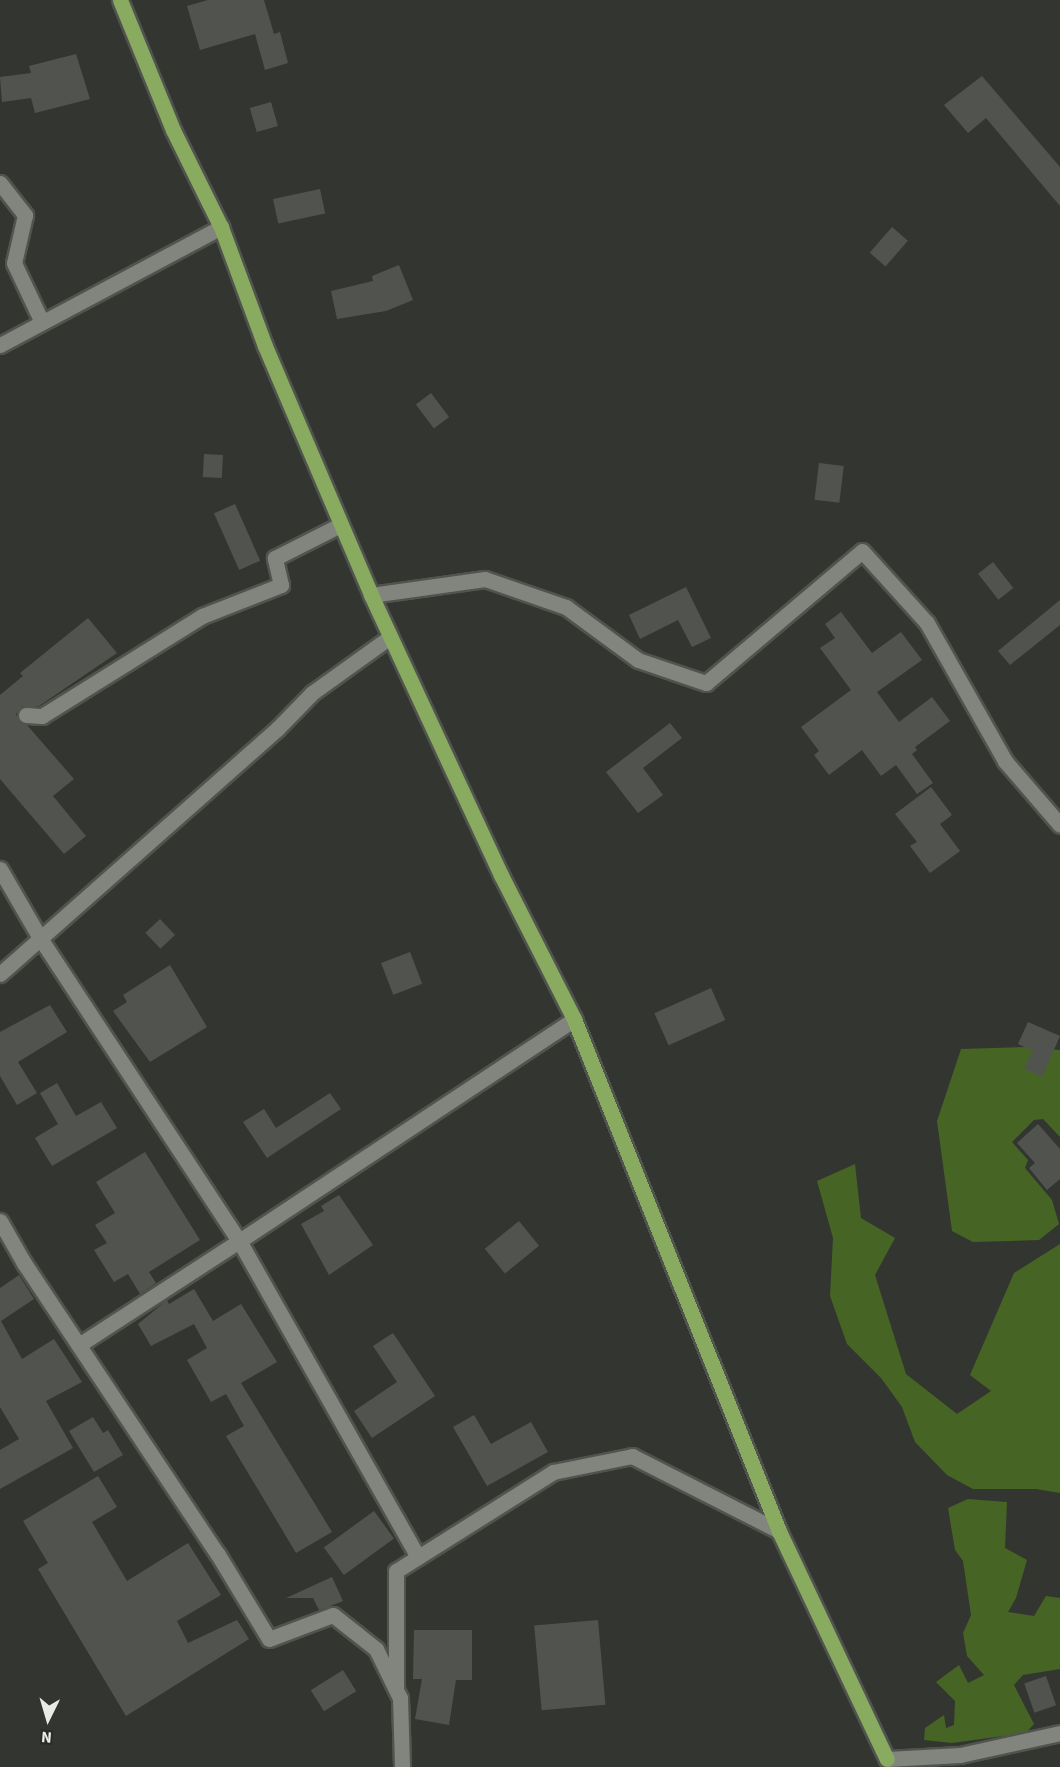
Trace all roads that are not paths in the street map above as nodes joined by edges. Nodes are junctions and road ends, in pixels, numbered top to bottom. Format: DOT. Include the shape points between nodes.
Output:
graph roads {
  1 [pos="120,0"];
  2 [pos="0,183"];
  3 [pos="221,227"];
  4 [pos="41,320"];
  5 [pos="0,345"];
  6 [pos="340,525"];
  7 [pos="371,595"];
  8 [pos="390,637"];
  9 [pos="26,715"];
  10 [pos="1060,825"];
  11 [pos="0,869"];
  12 [pos="40,938"];
  13 [pos="0,974"];
  14 [pos="574,1019"];
  15 [pos="0,1221"];
  16 [pos="239,1241"];
  17 [pos="79,1345"];
  18 [pos="779,1531"];
  19 [pos="418,1557"];
  20 [pos="396,1690"];
  21 [pos="1060,1733"];
  22 [pos="887,1759"];
  23 [pos="402,1767"];
  1 -- 3 [label="main road" via="173,130"];
  2 -- 4 [label="street" via="25,215 14,263"];
  3 -- 4 [label="street"];
  3 -- 6 [label="main road" via="265,346"];
  4 -- 5 [label="street"];
  6 -- 7 [label="main road"];
  6 -- 9 [label="street" via="275,558 281,585 202,616 42,716"];
  7 -- 8 [label="main road"];
  7 -- 10 [label="street" via="417,585 484,579 566,607 638,660 706,683 862,551 927,623 1005,761"];
  8 -- 12 [label="street" via="312,693 278,729"];
  8 -- 14 [label="main road" via="501,875"];
  11 -- 12 [label="street"];
  12 -- 13 [label="street"];
  12 -- 16 [label="street"];
  14 -- 16 [label="street"];
  14 -- 18 [label="main road"];
  15 -- 17 [label="street"];
  16 -- 17 [label="street"];
  16 -- 19 [label="street"];
  17 -- 20 [label="street" via="217,1553 268,1639 333,1615 376,1649"];
  18 -- 19 [label="street" via="632,1456 553,1472"];
  18 -- 22 [label="main road"];
  19 -- 20 [label="street" via="396,1571"];
  20 -- 23 [label="street" via="400,1698"];
  21 -- 22 [label="street" via="960,1755"];
}
